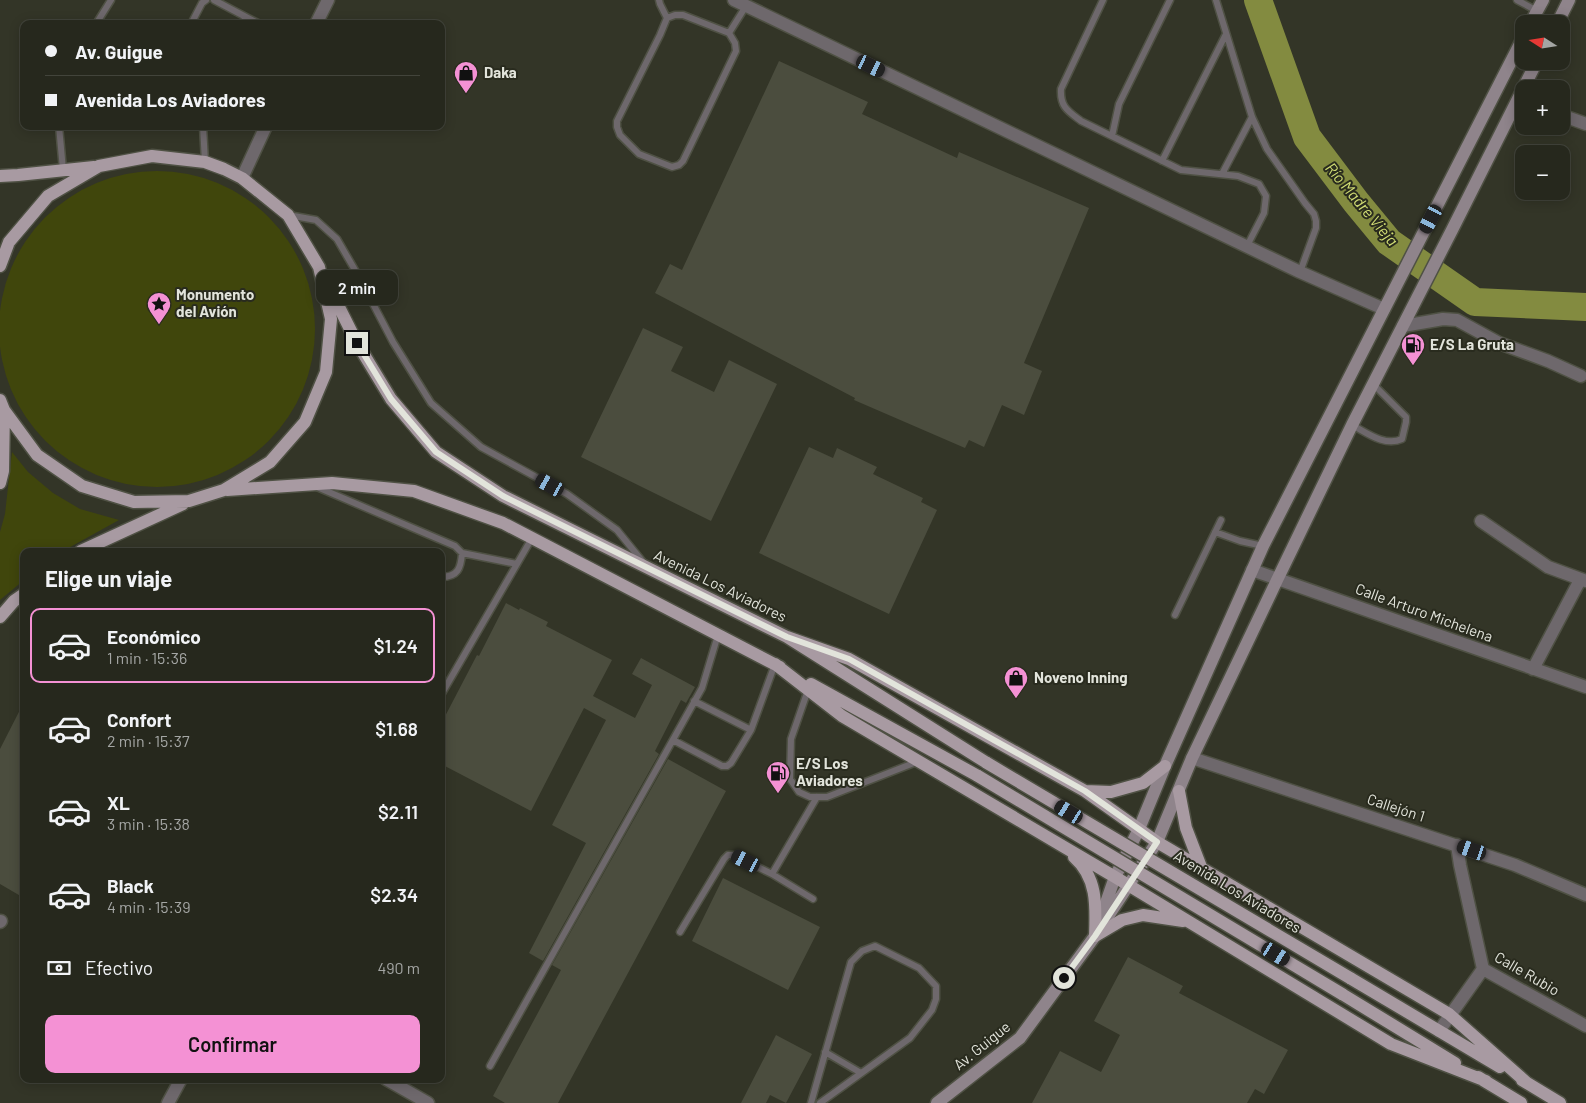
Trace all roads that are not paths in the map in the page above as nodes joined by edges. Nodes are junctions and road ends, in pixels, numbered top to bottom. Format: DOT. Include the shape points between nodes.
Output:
graph roads {
  1 [pos="111,0"];
  2 [pos="206,0"];
  3 [pos="214,0"];
  4 [pos="328,0"];
  5 [pos="659,0"];
  6 [pos="734,0"];
  7 [pos="1103,0"];
  8 [pos="1170,0"];
  9 [pos="1216,0"];
  10 [pos="1518,0"];
  11 [pos="1569,0"];
  12 [pos="1540,5"];
  13 [pos="746,6"];
  14 [pos="1561,15"];
  15 [pos="246,17"];
  16 [pos="667,18"];
  17 [pos="98,20"];
  18 [pos="193,20"];
  19 [pos="244,20"];
  20 [pos="252,20"];
  21 [pos="318,20"];
  22 [pos="729,34"];
  23 [pos="1226,34"];
  24 [pos="1515,54"];
  25 [pos="1515,110"];
  26 [pos="1252,117"];
  27 [pos="1570,118"];
  28 [pos="1586,124"];
  29 [pos="60,130"];
  30 [pos="203,130"];
  31 [pos="264,130"];
  32 [pos="1112,136"];
  33 [pos="1162,161"];
  34 [pos="205,162"];
  35 [pos="99,166"];
  36 [pos="63,170"];
  37 [pos="1222,174"];
  38 [pos="0,176"];
  39 [pos="242,178"];
  40 [pos="288,216"];
  41 [pos="1248,246"];
  42 [pos="0,266"];
  43 [pos="319,266"];
  44 [pos="1300,272"];
  45 [pos="1384,309"];
  46 [pos="1403,326"];
  47 [pos="1581,376"];
  48 [pos="1373,384"];
  49 [pos="2,405"];
  50 [pos="1352,425"];
  51 [pos="0,483"];
  52 [pos="311,485"];
  53 [pos="224,490"];
  54 [pos="189,501"];
  55 [pos="1222,520"];
  56 [pos="1481,521"];
  57 [pos="1215,532"];
  58 [pos="532,538"];
  59 [pos="1263,546"];
  60 [pos="87,548"];
  61 [pos="462,553"];
  62 [pos="517,564"];
  63 [pos="648,568"];
  64 [pos="1252,570"];
  65 [pos="445,577"];
  66 [pos="1278,578"];
  67 [pos="1583,580"];
  68 [pos="20,597"];
  69 [pos="1175,614"];
  70 [pos="0,617"];
  71 [pos="718,635"];
  72 [pos="787,637"];
  73 [pos="775,664"];
  74 [pos="1533,669"];
  75 [pos="1586,687"];
  76 [pos="445,688"];
  77 [pos="808,690"];
  78 [pos="694,700"];
  79 [pos="750,730"];
  80 [pos="673,740"];
  81 [pos="1192,758"];
  82 [pos="919,761"];
  83 [pos="1165,766"];
  84 [pos="1085,791"];
  85 [pos="1178,791"];
  86 [pos="817,797"];
  87 [pos="1139,829"];
  88 [pos="1157,842"];
  89 [pos="1059,844"];
  90 [pos="1457,845"];
  91 [pos="1201,867"];
  92 [pos="772,874"];
  93 [pos="1115,877"];
  94 [pos="1128,886"];
  95 [pos="1586,895"];
  96 [pos="813,899"];
  97 [pos="1190,922"];
  98 [pos="680,932"];
  99 [pos="1095,936"];
  100 [pos="1482,969"];
  101 [pos="1449,1014"];
  102 [pos="1586,1026"];
  103 [pos="1439,1031"];
  104 [pos="825,1052"];
  105 [pos="490,1066"];
  106 [pos="861,1073"];
  107 [pos="1486,1082"];
  108 [pos="179,1083"];
  109 [pos="393,1083"];
  110 [pos="1527,1083"];
  111 [pos="1518,1102"];
  112 [pos="168,1103"];
  113 [pos="428,1103"];
  114 [pos="811,1103"];
  115 [pos="820,1103"];
  116 [pos="937,1103"];
  117 [pos="1560,1103"];
  1 -- 17 [label="lane"];
  2 -- 18 [label="lane"];
  3 -- 15 [label="lane"];
  4 -- 21 [label="street"];
  5 -- 16 [label="lane"];
  6 -- 13 [label="street"];
  7 -- 32 [label="lane" via="1061,89 1060,100 1081,121"];
  8 -- 32 [label="lane" via="1119,104"];
  9 -- 23 [label="lane"];
  10 -- 12 [label="lane"];
  11 -- 14 [label="main road"];
  13 -- 22 [label="lane"];
  13 -- 41 [label="street"];
  15 -- 19 [label="lane"];
  15 -- 20 [label="lane"];
  16 -- 22 [label="lane" via="683,15"];
  16 -- 22 [label="lane" via="616,127 620,136 639,154 672,167 683,161 736,51"];
  23 -- 26 [label="lane"];
  23 -- 33 [label="lane"];
  24 -- 45 [label="main road"];
  25 -- 46 [label="main road"];
  26 -- 37 [label="lane"];
  26 -- 44 [label="lane" via="1267,149 1314,214 1316,228"];
  27 -- 28 [label="street"];
  29 -- 36 [label="lane"];
  30 -- 34 [label="lane"];
  31 -- 39 [label="street"];
  32 -- 33 [label="lane"];
  33 -- 37 [label="lane" via="1181,170"];
  34 -- 35 [label="main road" via="152,156"];
  34 -- 39 [label="main road"];
  35 -- 36 [label="main road"];
  35 -- 42 [label="main road" via="48,196 9,242"];
  36 -- 38 [label="main road"];
  37 -- 41 [label="lane" via="1259,184 1266,196 1264,213"];
  39 -- 40 [label="main road"];
  40 -- 43 [label="main road"];
  40 -- 63 [label="lane" via="316,220 337,239 393,342 431,403 482,448 567,494 617,530"];
  41 -- 44 [label="street"];
  43 -- 53 [label="main road" via="330,319 326,372 305,422 270,462"];
  43 -- 63 [label="main road, Avenida Los Aviadores" via="357,343 391,399 436,452 503,496"];
  44 -- 45 [label="street"];
  45 -- 59 [label="main road"];
  46 -- 47 [label="street" via="1443,319 1457,320 1499,342"];
  46 -- 48 [label="main road"];
  48 -- 50 [label="main road"];
  48 -- 50 [label="lane" via="1406,418 1402,439 1385,442"];
  49 -- 51 [label="main road" via="3,471"];
  49 -- 54 [label="main road" via="37,455 82,486 134,502"];
  50 -- 66 [label="main road"];
  52 -- 53 [label="main road"];
  52 -- 58 [label="main road" via="332,483 414,491 503,523"];
  52 -- 61 [label="lane" via="455,546"];
  53 -- 54 [label="main road"];
  54 -- 60 [label="main road"];
  55 -- 57 [label="lane"];
  56 -- 67 [label="street" via="1548,567"];
  57 -- 59 [label="lane"];
  57 -- 69 [label="lane"];
  58 -- 62 [label="lane"];
  58 -- 71 [label="main road"];
  59 -- 64 [label="main road"];
  61 -- 62 [label="lane"];
  61 -- 65 [label="lane" via="458,571"];
  62 -- 76 [label="lane"];
  63 -- 72 [label="main road, Avenida Los Aviadores"];
  64 -- 66 [label="street, Calle Arturo Michelena"];
  64 -- 83 [label="main road"];
  66 -- 74 [label="street, Calle Arturo Michelena"];
  66 -- 81 [label="main road"];
  67 -- 74 [label="street"];
  68 -- 70 [label="main road"];
  71 -- 73 [label="main road"];
  71 -- 78 [label="lane" via="702,688"];
  72 -- 84 [label="main road" via="849,659"];
  72 -- 103 [label="main road, Avenida Los Aviadores, bridge" via="986,763"];
  73 -- 77 [label="main road"];
  73 -- 79 [label="lane"];
  73 -- 107 [label="main road, bridge" via="978,776"];
  74 -- 75 [label="street, Calle Arturo Michelena"];
  77 -- 82 [label="main road" via="842,716"];
  77 -- 86 [label="lane" via="791,740 790,779 799,792"];
  78 -- 79 [label="lane"];
  78 -- 80 [label="lane"];
  79 -- 80 [label="lane" via="732,763 727,766"];
  80 -- 105 [label="lane"];
  81 -- 85 [label="main road"];
  81 -- 90 [label="street, Callejón 1"];
  82 -- 86 [label="lane"];
  82 -- 89 [label="main road"];
  83 -- 84 [label="main road" via="1142,783 1111,792"];
  83 -- 87 [label="main road"];
  84 -- 87 [label="main road"];
  85 -- 88 [label="main road"];
  85 -- 91 [label="main road" via="1186,828"];
  86 -- 92 [label="lane"];
  87 -- 88 [label="main road"];
  87 -- 93 [label="main road"];
  88 -- 91 [label="main road"];
  88 -- 94 [label="main road"];
  89 -- 93 [label="main road"];
  89 -- 99 [label="main road" via="1082,864 1090,878 1096,906"];
  90 -- 95 [label="street, Callejón 1"];
  90 -- 100 [label="street, Calle Rubio"];
  91 -- 101 [label="main road"];
  92 -- 96 [label="lane"];
  92 -- 98 [label="lane" via="728,855"];
  93 -- 94 [label="main road"];
  93 -- 99 [label="main road"];
  94 -- 97 [label="main road"];
  94 -- 99 [label="main road"];
  97 -- 99 [label="main road" via="1143,915 1122,920"];
  97 -- 107 [label="main road" via="1391,1044"];
  99 -- 116 [label="main road, Av. Guigue" via="1020,1038"];
  100 -- 101 [label="street"];
  100 -- 102 [label="street, Calle Rubio"];
  101 -- 103 [label="street"];
  101 -- 110 [label="main road"];
  103 -- 110 [label="main road, Avenida Los Aviadores"];
  104 -- 106 [label="lane"];
  104 -- 106 [label="lane" via="851,962 862,951 875,946 919,968 936,986 932,1010 910,1038"];
  104 -- 114 [label="lane"];
  106 -- 115 [label="lane"];
  107 -- 111 [label="main road"];
  108 -- 112 [label="street"];
  109 -- 113 [label="street"];
  110 -- 117 [label="main road, Avenida Los Aviadores"];
}
